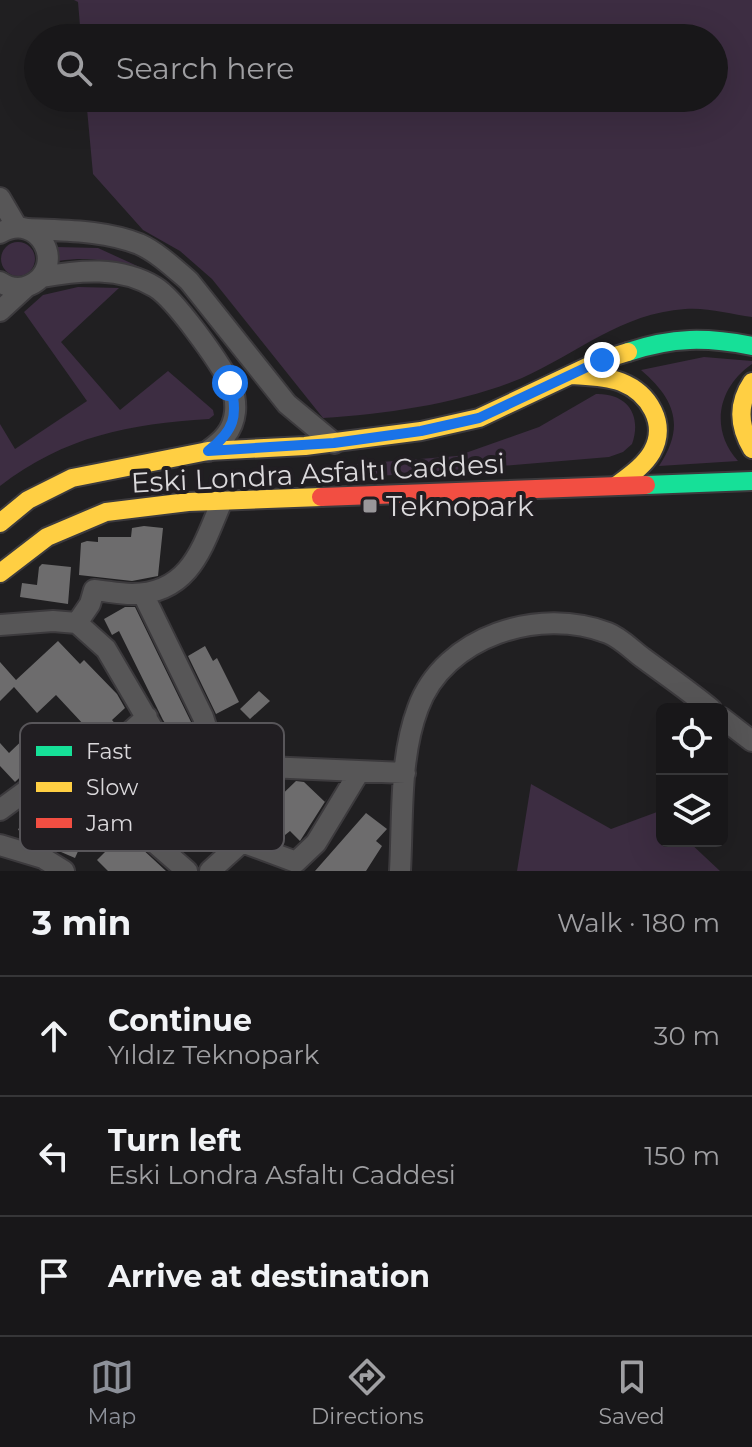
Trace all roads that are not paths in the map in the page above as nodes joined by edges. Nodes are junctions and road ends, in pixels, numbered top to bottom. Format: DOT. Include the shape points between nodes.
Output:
graph roads {
  1 [pos="0,198"];
  2 [pos="15,229"];
  3 [pos="0,282"];
  4 [pos="33,282"];
  5 [pos="0,311"];
  6 [pos="752,346"];
  7 [pos="569,375"];
  8 [pos="752,382"];
  9 [pos="334,443"];
  10 [pos="752,449"];
  11 [pos="208,451"];
  12 [pos="752,481"];
  13 [pos="616,486"];
  14 [pos="222,501"];
  15 [pos="0,523"];
  16 [pos="1,573"];
  17 [pos="143,594"];
  18 [pos="77,623"];
  19 [pos="0,625"];
  20 [pos="703,703"];
  21 [pos="147,717"];
  22 [pos="140,723"];
  23 [pos="150,723"];
  24 [pos="205,723"];
  25 [pos="728,723"];
  26 [pos="752,741"];
  27 [pos="284,768"];
  28 [pos="359,772"];
  29 [pos="405,773"];
  30 [pos="20,795"];
  31 [pos="0,810"];
  32 [pos="0,845"];
  33 [pos="164,851"];
  34 [pos="232,851"];
  35 [pos="266,851"];
  36 [pos="64,871"];
  37 [pos="187,871"];
  38 [pos="210,871"];
  39 [pos="400,871"];
  1 -- 2 [label="street"];
  2 -- 4 [label="street" via="43,240 47,249 46,268"];
  2 -- 9 [label="street" via="102,233 141,245 171,265 287,404"];
  3 -- 4 [label="street" via="14,288"];
  4 -- 5 [label="street"];
  4 -- 11 [label="street" via="86,271 117,272 156,287 180,309 230,383 235,399 226,437"];
  6 -- 7 [label="main road, Eski Londra Asfaltı Caddesi" via="715,339 652,344"];
  7 -- 9 [label="main road, Eski Londra Asfaltı Caddesi" via="479,418"];
  7 -- 13 [label="main road" via="619,380 643,394 658,419 651,455"];
  8 -- 10 [label="main road" via="742,402 741,423"];
  9 -- 11 [label="main road, Eski Londra Asfaltı Caddesi"];
  11 -- 15 [label="main road, Eski Londra Asfaltı Caddesi" via="72,478 28,500"];
  12 -- 13 [label="main road, Eski Londra Asfaltı Caddesi"];
  13 -- 14 [label="main road, Eski Londra Asfaltı Caddesi"];
  14 -- 16 [label="main road, Eski Londra Asfaltı Caddesi" via="106,512 47,537"];
  14 -- 17 [label="street" via="195,564 169,586"];
  17 -- 18 [label="street" via="94,590"];
  17 -- 24 [label="street"];
  18 -- 19 [label="street"];
  18 -- 21 [label="street" via="106,649"];
  20 -- 29 [label="street" via="611,634 565,624 528,624 488,637 454,659 427,689 412,728"];
  21 -- 22 [label="street"];
  21 -- 23 [label="street"];
  25 -- 26 [label="street"];
  27 -- 28 [label="street"];
  28 -- 29 [label="street"];
  28 -- 35 [label="street" via="316,843 296,862"];
  29 -- 39 [label="street"];
  30 -- 31 [label="street"];
  32 -- 36 [label="street" via="43,858"];
  33 -- 37 [label="street"];
  34 -- 38 [label="street"];
}
